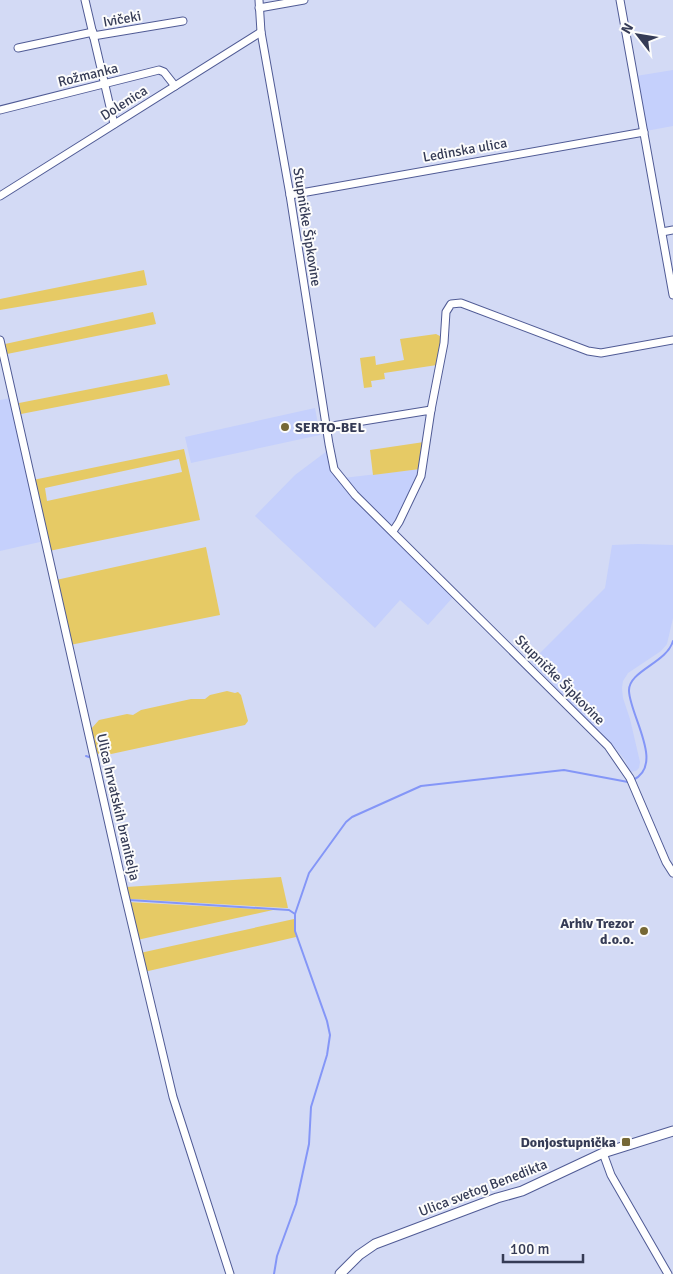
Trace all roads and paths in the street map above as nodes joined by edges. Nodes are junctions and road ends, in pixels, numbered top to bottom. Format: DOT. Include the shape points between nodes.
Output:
graph roads {
  1 [pos="85,0"];
  2 [pos="304,0"];
  3 [pos="620,0"];
  4 [pos="259,4"];
  5 [pos="183,21"];
  6 [pos="260,32"];
  7 [pos="93,34"];
  8 [pos="18,48"];
  9 [pos="104,83"];
  10 [pos="175,86"];
  11 [pos="0,110"];
  12 [pos="114,124"];
  13 [pos="644,132"];
  14 [pos="290,195"];
  15 [pos="0,196"];
  16 [pos="673,230"];
  17 [pos="662,232"];
  18 [pos="673,295"];
  19 [pos="0,340"];
  20 [pos="673,340"];
  21 [pos="431,410"];
  22 [pos="326,427"];
  23 [pos="393,531"];
  24 [pos="673,873"];
  25 [pos="673,1131"];
  26 [pos="602,1153"];
  27 [pos="230,1274"];
  28 [pos="340,1274"];
  29 [pos="668,1274"];
  1 -- 7 [label="street, Ivičeki"];
  2 -- 4 [label="street"];
  3 -- 13 [label="street"];
  4 -- 6 [label="street, Stupničke Šipkovine"];
  5 -- 7 [label="street, Ivičeki"];
  6 -- 10 [label="street, Dolenica"];
  6 -- 14 [label="street, Stupničke Šipkovine"];
  7 -- 8 [label="street, Ivičeki"];
  7 -- 9 [label="street, Ivičeki"];
  9 -- 10 [label="street, Rožmanka" via="159,70"];
  9 -- 11 [label="street, Rožmanka"];
  9 -- 12 [label="street, Ivičeki"];
  10 -- 12 [label="street, Dolenica"];
  12 -- 15 [label="street, Dolenica"];
  13 -- 14 [label="street, Ledinska ulica"];
  13 -- 17 [label="street"];
  14 -- 22 [label="street, Stupničke Šipkovine"];
  16 -- 17 [label="street"];
  17 -- 18 [label="street"];
  19 -- 27 [label="street, Ulica hrvatskih branitelja" via="173,1097"];
  20 -- 21 [label="street" via="601,353 588,351 461,303 453,303 446,312 444,343"];
  21 -- 22 [label="street"];
  21 -- 23 [label="street" via="421,476"];
  22 -- 23 [label="street, Stupničke Šipkovine" via="332,463 337,473"];
  23 -- 24 [label="street, Stupničke Šipkovine" via="608,746 631,780"];
  25 -- 26 [label="main road, Ulica svetog Benedikta"];
  26 -- 28 [label="main road, Ulica svetog Benedikta" via="522,1191 375,1244"];
  26 -- 29 [label="street" via="611,1175"];
}
